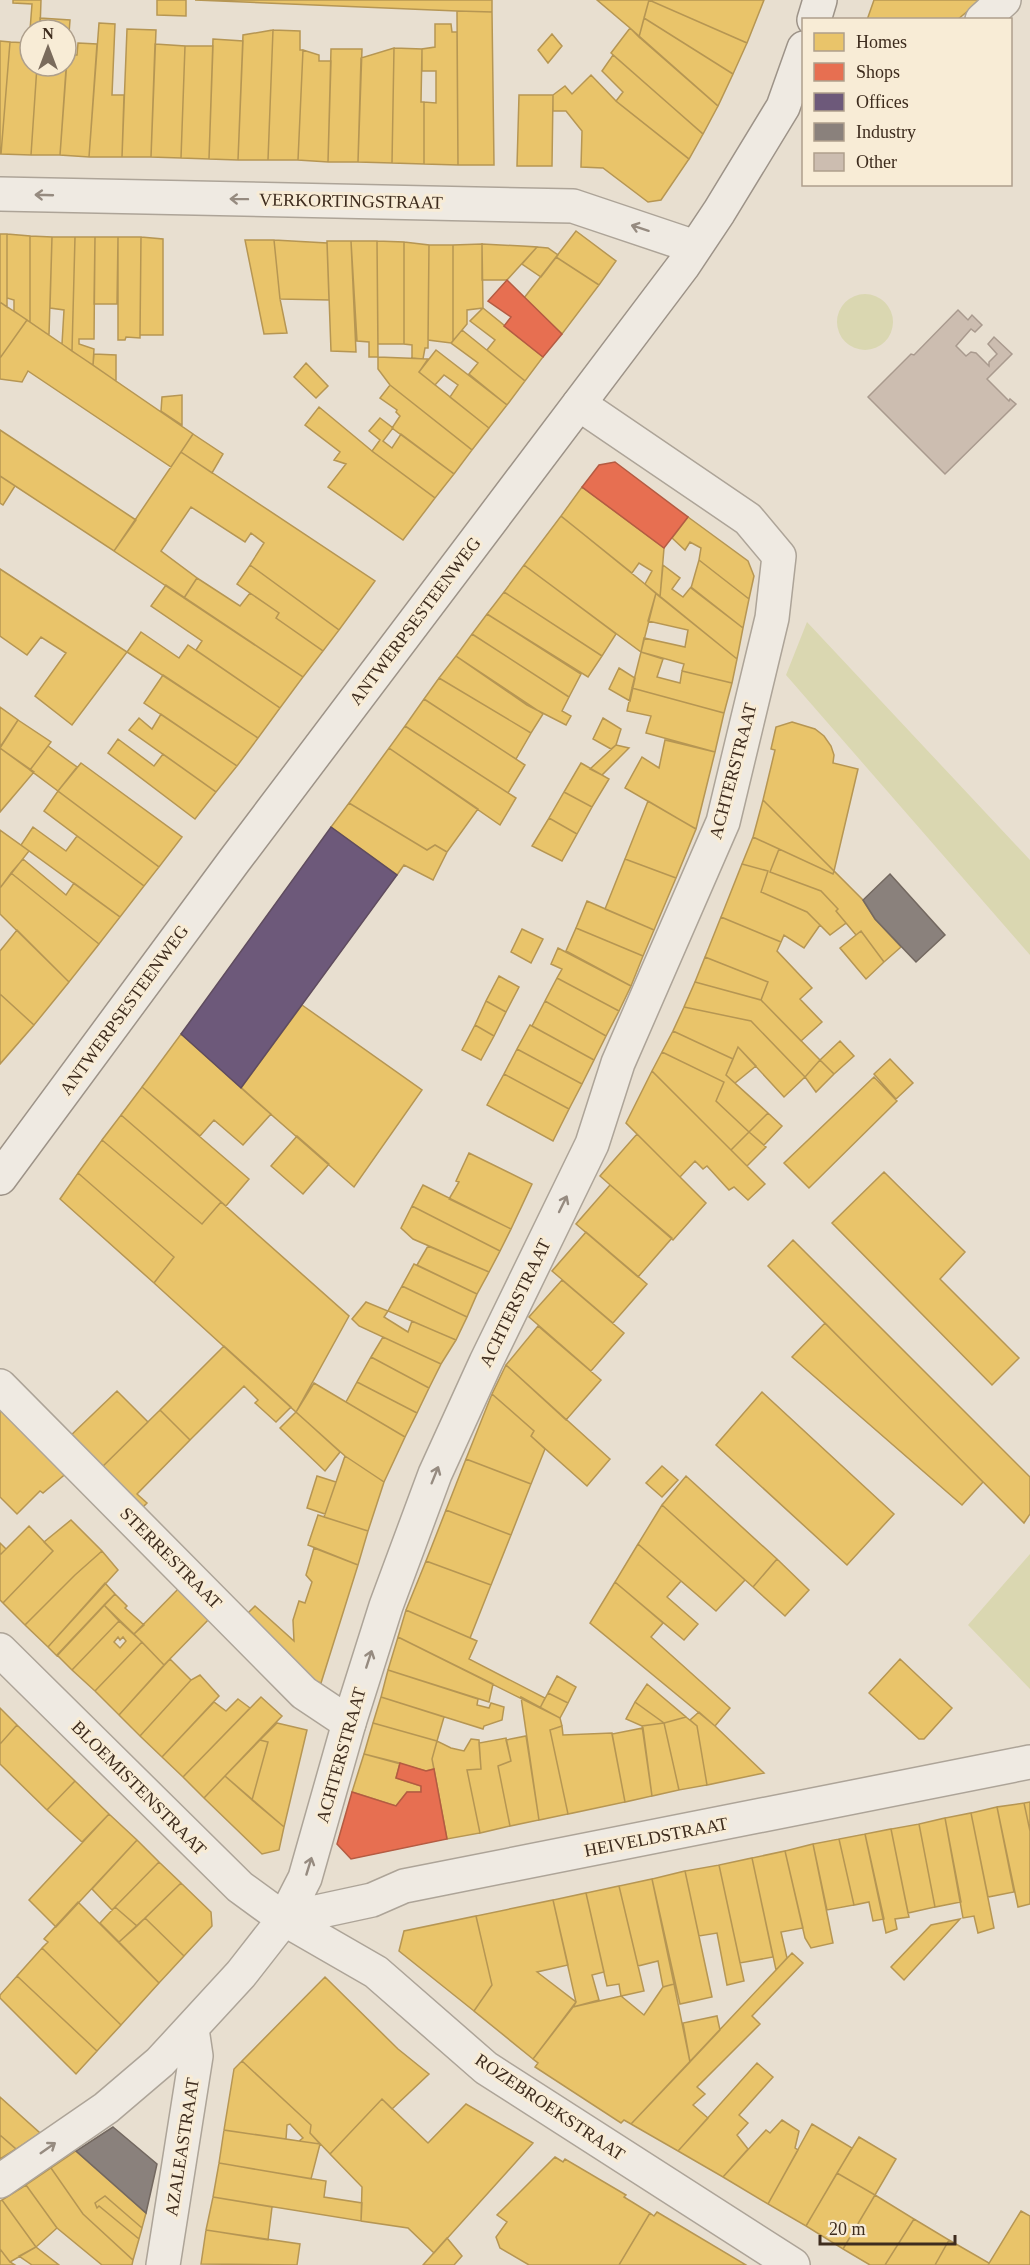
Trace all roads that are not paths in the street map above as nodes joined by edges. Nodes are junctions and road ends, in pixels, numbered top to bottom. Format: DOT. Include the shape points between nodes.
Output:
graph roads {
  1 [pos="820,0"];
  2 [pos="1004,0"];
  3 [pos="815,18"];
  4 [pos="984,18"];
  5 [pos="802,59"];
  6 [pos="793,107"];
  7 [pos="0,194"];
  8 [pos="695,247"];
  9 [pos="579,404"];
  10 [pos="0,1178"];
  11 [pos="0,1386"];
  12 [pos="0,1650"];
  13 [pos="349,1723"];
  14 [pos="1030,1762"];
  15 [pos="284,1919"];
  16 [pos="192,2029"];
  17 [pos="0,2181"];
  18 [pos="164,2265"];
  19 [pos="793,2265"];
  1 -- 3 [label="street"];
  2 -- 4 [label="street"];
  5 -- 6 [label="street, ANTWERPSESTEENWEG"];
  6 -- 8 [label="street, ANTWERPSESTEENWEG"];
  8 -- 7 [label="street, VERKORTINGSTRAAT, one-way" via="573,206"];
  8 -- 9 [label="street, ANTWERPSESTEENWEG"];
  9 -- 10 [label="street, ANTWERPSESTEENWEG"];
  13 -- 9 [label="street, ACHTERSTRAAT, one-way" via="386,1606 435,1474 592,1144 618,1063 723,822 772,618 779,556 748,519"];
  11 -- 13 [label="street, STERRESTRAAT" via="304,1693"];
  12 -- 15 [label="street, BLOEMISTENSTRAAT" via="240,1887"];
  15 -- 13 [label="street, ACHTERSTRAAT, one-way" via="305,1878"];
  14 -- 15 [label="street, HEIVELDSTRAAT" via="404,1887 372,1900"];
  15 -- 16 [label="street, ACHTERSTRAAT" via="242,1974"];
  15 -- 19 [label="street, ROZEBROEKSTRAAT" via="376,1972 486,2068"];
  17 -- 16 [label="street, ACHTERSTRAAT, one-way" via="106,2108"];
  16 -- 18 [label="street, AZALEASTRAAT" via="196,2056"];
}
